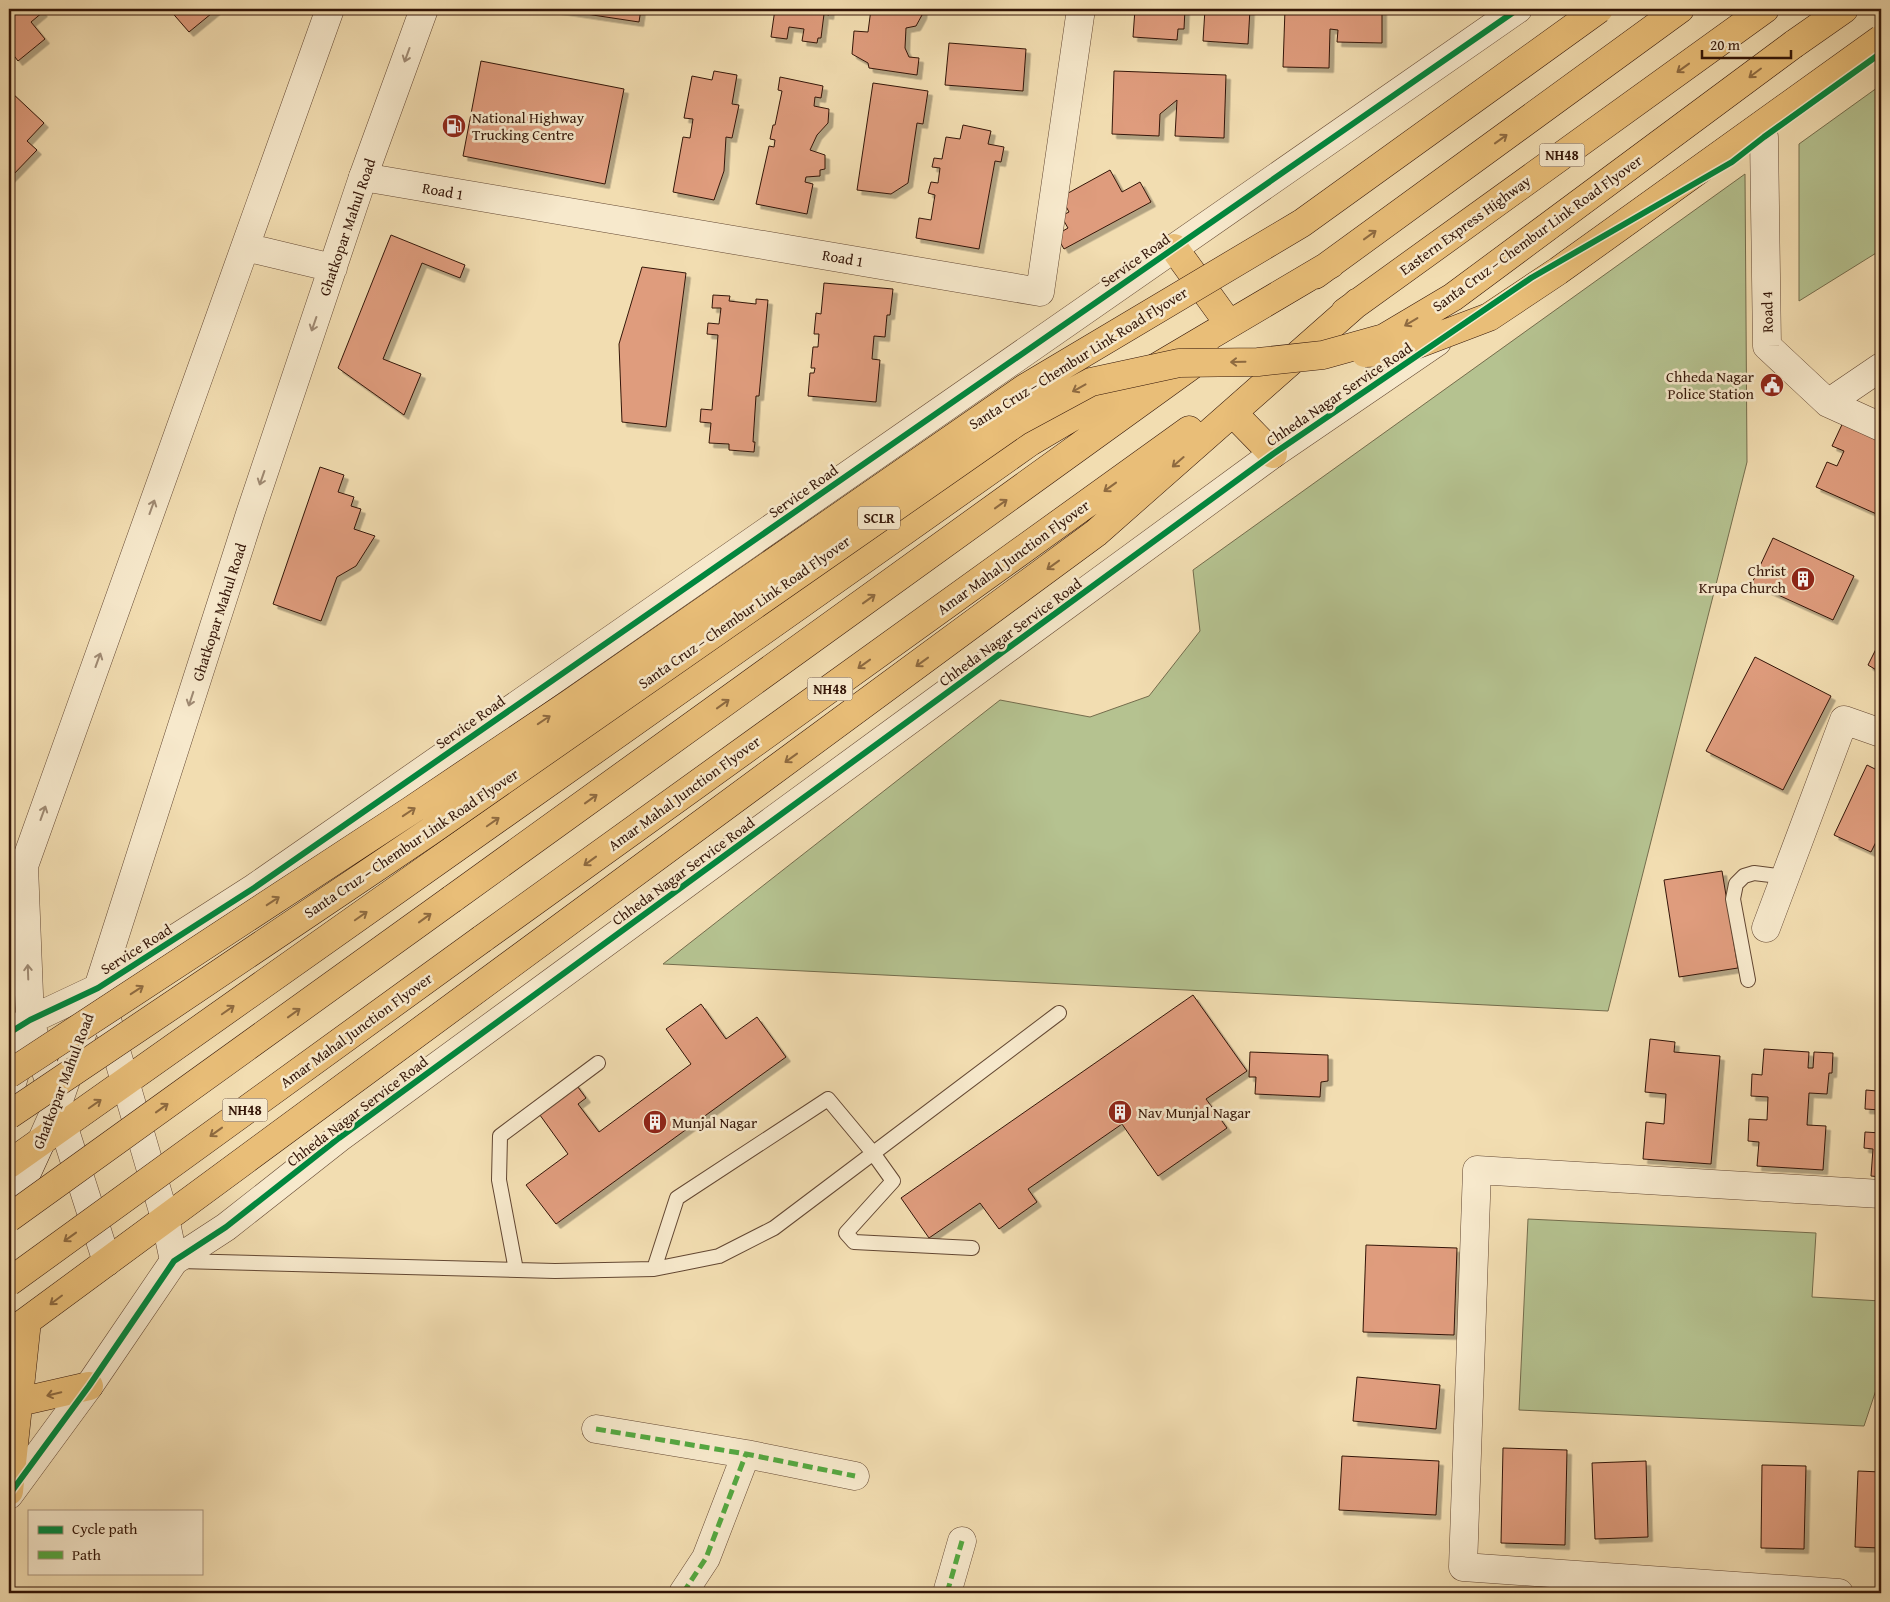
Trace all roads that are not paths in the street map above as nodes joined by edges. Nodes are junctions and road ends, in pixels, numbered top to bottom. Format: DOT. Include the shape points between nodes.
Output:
graph roads {
  1 [pos="330,9"];
  2 [pos="424,9"];
  3 [pos="1081,9"];
  4 [pos="1518,9"];
  5 [pos="1599,9"];
  6 [pos="1680,9"];
  7 [pos="1766,9"];
  8 [pos="1844,9"];
  9 [pos="1881,39"];
  10 [pos="1881,53"];
  11 [pos="1764,137"];
  12 [pos="363,177"];
  13 [pos="245,247"];
  14 [pos="1174,248"];
  15 [pos="1331,264"];
  16 [pos="333,268"];
  17 [pos="1358,302"];
  18 [pos="1229,324"];
  19 [pos="1323,355"];
  20 [pos="1881,367"];
  21 [pos="1828,403"];
  22 [pos="1233,413"];
  23 [pos="1881,427"];
  24 [pos="1273,454"];
  25 [pos="1881,733"];
  26 [pos="1786,877"];
  27 [pos="1766,928"];
  28 [pos="1748,980"];
  29 [pos="98,988"];
  30 [pos="1059,1013"];
  31 [pos="19,1027"];
  32 [pos="598,1063"];
  33 [pos="9,1074"];
  34 [pos="125,1083"];
  35 [pos="9,1094"];
  36 [pos="9,1115"];
  37 [pos="60,1116"];
  38 [pos="41,1142"];
  39 [pos="873,1153"];
  40 [pos="9,1164"];
  41 [pos="1881,1194"];
  42 [pos="9,1212"];
  43 [pos="9,1218"];
  44 [pos="165,1218"];
  45 [pos="972,1248"];
  46 [pos="174,1261"];
  47 [pos="107,1262"];
  48 [pos="654,1269"];
  49 [pos="516,1270"];
  50 [pos="9,1282"];
  51 [pos="18,1328"];
  52 [pos="89,1386"];
  53 [pos="19,1402"];
  54 [pos="596,1429"];
  55 [pos="746,1454"];
  56 [pos="855,1476"];
  57 [pos="9,1493"];
  58 [pos="962,1541"];
  59 [pos="683,1593"];
  60 [pos="947,1593"];
  61 [pos="1839,1593"];
  1 -- 13 [label="street"];
  2 -- 12 [label="street, Ghatkopar Mahul Road, one-way"];
  3 -- 12 [label="street, Road 1" via="1040,292"];
  4 -- 14 [label="street, Service Road"];
  33 -- 5 [label="highway, Santa Cruz – Chembur Link Road Flyover / SCLR, one-way, bridge" via="569,704 1025,388 1302,223"];
  15 -- 6 [label="highway, one-way"];
  7 -- 17 [label="highway, Eastern Express Highway / NH48, one-way"];
  8 -- 19 [label="highway, Santa Cruz – Chembur Link Road Flyover / SCLR, one-way, bridge" via="1452,297 1384,338"];
  9 -- 19 [label="highway, bridge" via="1489,318 1397,352"];
  10 -- 11 [label="street, Chheda Nagar Service Road"];
  11 -- 21 [label="street, Road 4" via="1767,346"];
  11 -- 24 [label="street, Chheda Nagar Service Road" via="1732,162 1531,278"];
  12 -- 16 [label="street, Ghatkopar Mahul Road"];
  13 -- 16 [label="street"];
  31 -- 13 [label="street, one-way" via="24,866"];
  14 -- 18 [label="highway"];
  14 -- 29 [label="street, Service Road" via="262,882"];
  15 -- 18 [label="highway"];
  43 -- 15 [label="highway, one-way, bridge"];
  16 -- 29 [label="street, Ghatkopar Mahul Road, one-way" via="250,514"];
  17 -- 22 [label="highway"];
  17 -- 50 [label="highway, Amar Mahal Junction Flyover / NH48, one-way, bridge" via="1178,438"];
  34 -- 18 [label="highway, one-way" via="1030,442"];
  19 -- 36 [label="highway, Santa Cruz – Chembur Link Road Flyover / SCLR, one-way, bridge" via="1258,362 1179,363 1091,382 1017,422 429,832"];
  20 -- 21 [label="street"];
  21 -- 23 [label="street, Road 4"];
  22 -- 24 [label="highway"];
  22 -- 44 [label="highway, one-way" via="1096,533"];
  24 -- 46 [label="street, Chheda Nagar Service Road" via="339,1138 226,1227"];
  25 -- 26 [label="street" via="1844,720"];
  26 -- 27 [label="street"];
  26 -- 28 [label="lane" via="1754,873 1744,876 1736,884 1733,899"];
  29 -- 31 [label="street, Service Road"];
  29 -- 34 [label="street"];
  29 -- 37 [label="street, Ghatkopar Mahul Road"];
  30 -- 39 [label="lane"];
  31 -- 35 [label="street"];
  31 -- 37 [label="street"];
  32 -- 49 [label="lane" via="500,1136 499,1180"];
  37 -- 34 [label="highway, one-way"];
  34 -- 44 [label="street"];
  37 -- 38 [label="highway"];
  37 -- 47 [label="street"];
  38 -- 40 [label="highway"];
  38 -- 42 [label="street, Ghatkopar Mahul Road"];
  39 -- 45 [label="lane" via="893,1181 846,1233 854,1242"];
  39 -- 48 [label="lane" via="774,1228 719,1256"];
  39 -- 48 [label="lane" via="828,1099 676,1198"];
  41 -- 61 [label="street" via="1477,1170 1463,1567"];
  44 -- 46 [label="street"];
  44 -- 47 [label="highway"];
  46 -- 49 [label="lane"];
  46 -- 52 [label="street"];
  47 -- 51 [label="highway, one-way"];
  48 -- 49 [label="lane"];
  51 -- 53 [label="highway"];
  52 -- 53 [label="highway, one-way"];
  52 -- 57 [label="street"];
  53 -- 57 [label="highway"];
  54 -- 55 [label="street"];
  55 -- 56 [label="street"];
  55 -- 59 [label="street" via="706,1558"];
  58 -- 60 [label="street"];
}
